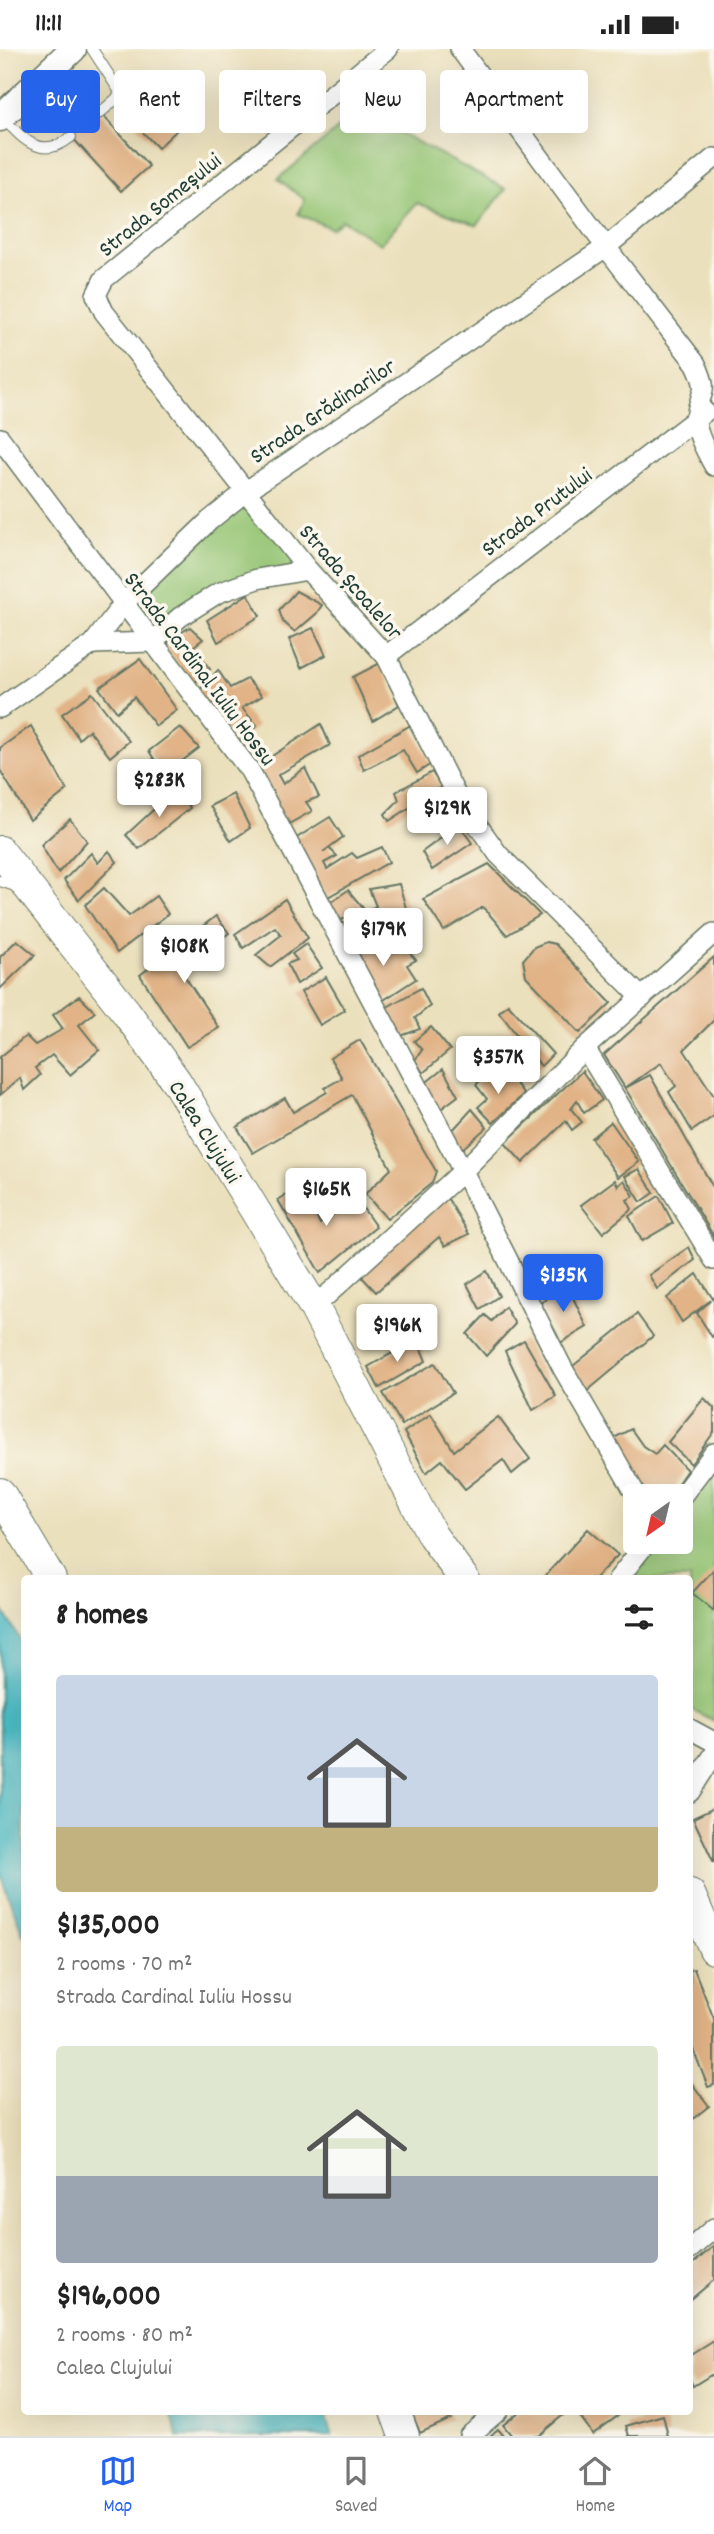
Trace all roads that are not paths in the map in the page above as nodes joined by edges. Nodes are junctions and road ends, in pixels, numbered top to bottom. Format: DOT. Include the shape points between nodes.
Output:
graph roads {
  1 [pos="73,49"];
  2 [pos="92,49"];
  3 [pos="388,49"];
  4 [pos="460,49"];
  5 [pos="100,113"];
  6 [pos="1,117"];
  7 [pos="71,137"];
  8 [pos="714,158"];
  9 [pos="606,247"];
  10 [pos="96,295"];
  11 [pos="714,404"];
  12 [pos="695,420"];
  13 [pos="0,438"];
  14 [pos="714,466"];
  15 [pos="245,492"];
  16 [pos="308,570"];
  17 [pos="124,604"];
  18 [pos="152,642"];
  19 [pos="93,644"];
  20 [pos="386,656"];
  21 [pos="0,708"];
  22 [pos="0,851"];
  23 [pos="0,881"];
  24 [pos="32,891"];
  25 [pos="714,933"];
  26 [pos="642,997"];
  27 [pos="585,1048"];
  28 [pos="463,1171"];
  29 [pos="714,1260"];
  30 [pos="314,1307"];
  31 [pos="714,1453"];
  32 [pos="629,1484"];
  33 [pos="691,1484"];
  34 [pos="0,1493"];
  35 [pos="637,1554"];
  36 [pos="49,1575"];
  37 [pos="461,1575"];
  38 [pos="621,1575"];
  39 [pos="693,1731"];
  40 [pos="714,1742"];
  41 [pos="714,1754"];
  42 [pos="693,1786"];
  43 [pos="693,1901"];
  44 [pos="714,1949"];
  45 [pos="714,2228"];
  46 [pos="693,2246"];
  47 [pos="396,2415"];
  48 [pos="493,2415"];
  49 [pos="404,2436"];
  50 [pos="469,2436"];
  1 -- 6 [label="main road"];
  2 -- 5 [label="lane" via="120,92"];
  3 -- 10 [label="street, Strada Someșului" via="104,279"];
  4 -- 9 [label="street"];
  6 -- 7 [label="lane" via="20,136 39,146 53,148"];
  8 -- 9 [label="street, Strada Grădinarilor"];
  9 -- 12 [label="street" via="696,364 705,391"];
  9 -- 15 [label="street, Strada Grădinarilor"];
  10 -- 15 [label="street, Strada Școalelor" via="104,312"];
  11 -- 12 [label="street, Strada Prutului"];
  12 -- 14 [label="street"];
  12 -- 20 [label="street, Strada Prutului"];
  13 -- 17 [label="street, Strada Cardinal Iuliu Hossu"];
  15 -- 16 [label="street, Strada Școalelor"];
  15 -- 17 [label="street, Strada Grădinarilor"];
  16 -- 18 [label="street" via="257,579 218,593"];
  16 -- 20 [label="street, Strada Școalelor"];
  17 -- 18 [label="street, Strada Cardinal Iuliu Hossu"];
  17 -- 19 [label="street, Strada Grădinarilor"];
  18 -- 19 [label="street"];
  18 -- 28 [label="street, Strada Cardinal Iuliu Hossu" via="250,771"];
  19 -- 21 [label="street, Strada Grădinarilor"];
  20 -- 26 [label="street, Strada Școalelor" via="455,793 498,854"];
  22 -- 24 [label="main road, Calea Clujului"];
  23 -- 24 [label="lane"];
  24 -- 30 [label="main road, Calea Clujului" via="176,1081"];
  25 -- 26 [label="street"];
  26 -- 27 [label="street"];
  27 -- 28 [label="street"];
  27 -- 29 [label="street"];
  28 -- 30 [label="street"];
  28 -- 32 [label="street, Strada Cardinal Iuliu Hossu" via="563,1369"];
  30 -- 37 [label="main road, Calea Clujului" via="432,1535"];
  31 -- 33 [label="street"];
  34 -- 36 [label="main road"];
  35 -- 38 [label="street"];
  39 -- 40 [label="street"];
  41 -- 42 [label="street"];
  43 -- 44 [label="main road"];
  45 -- 46 [label="street"];
  47 -- 49 [label="main road"];
  48 -- 50 [label="street"];
}
